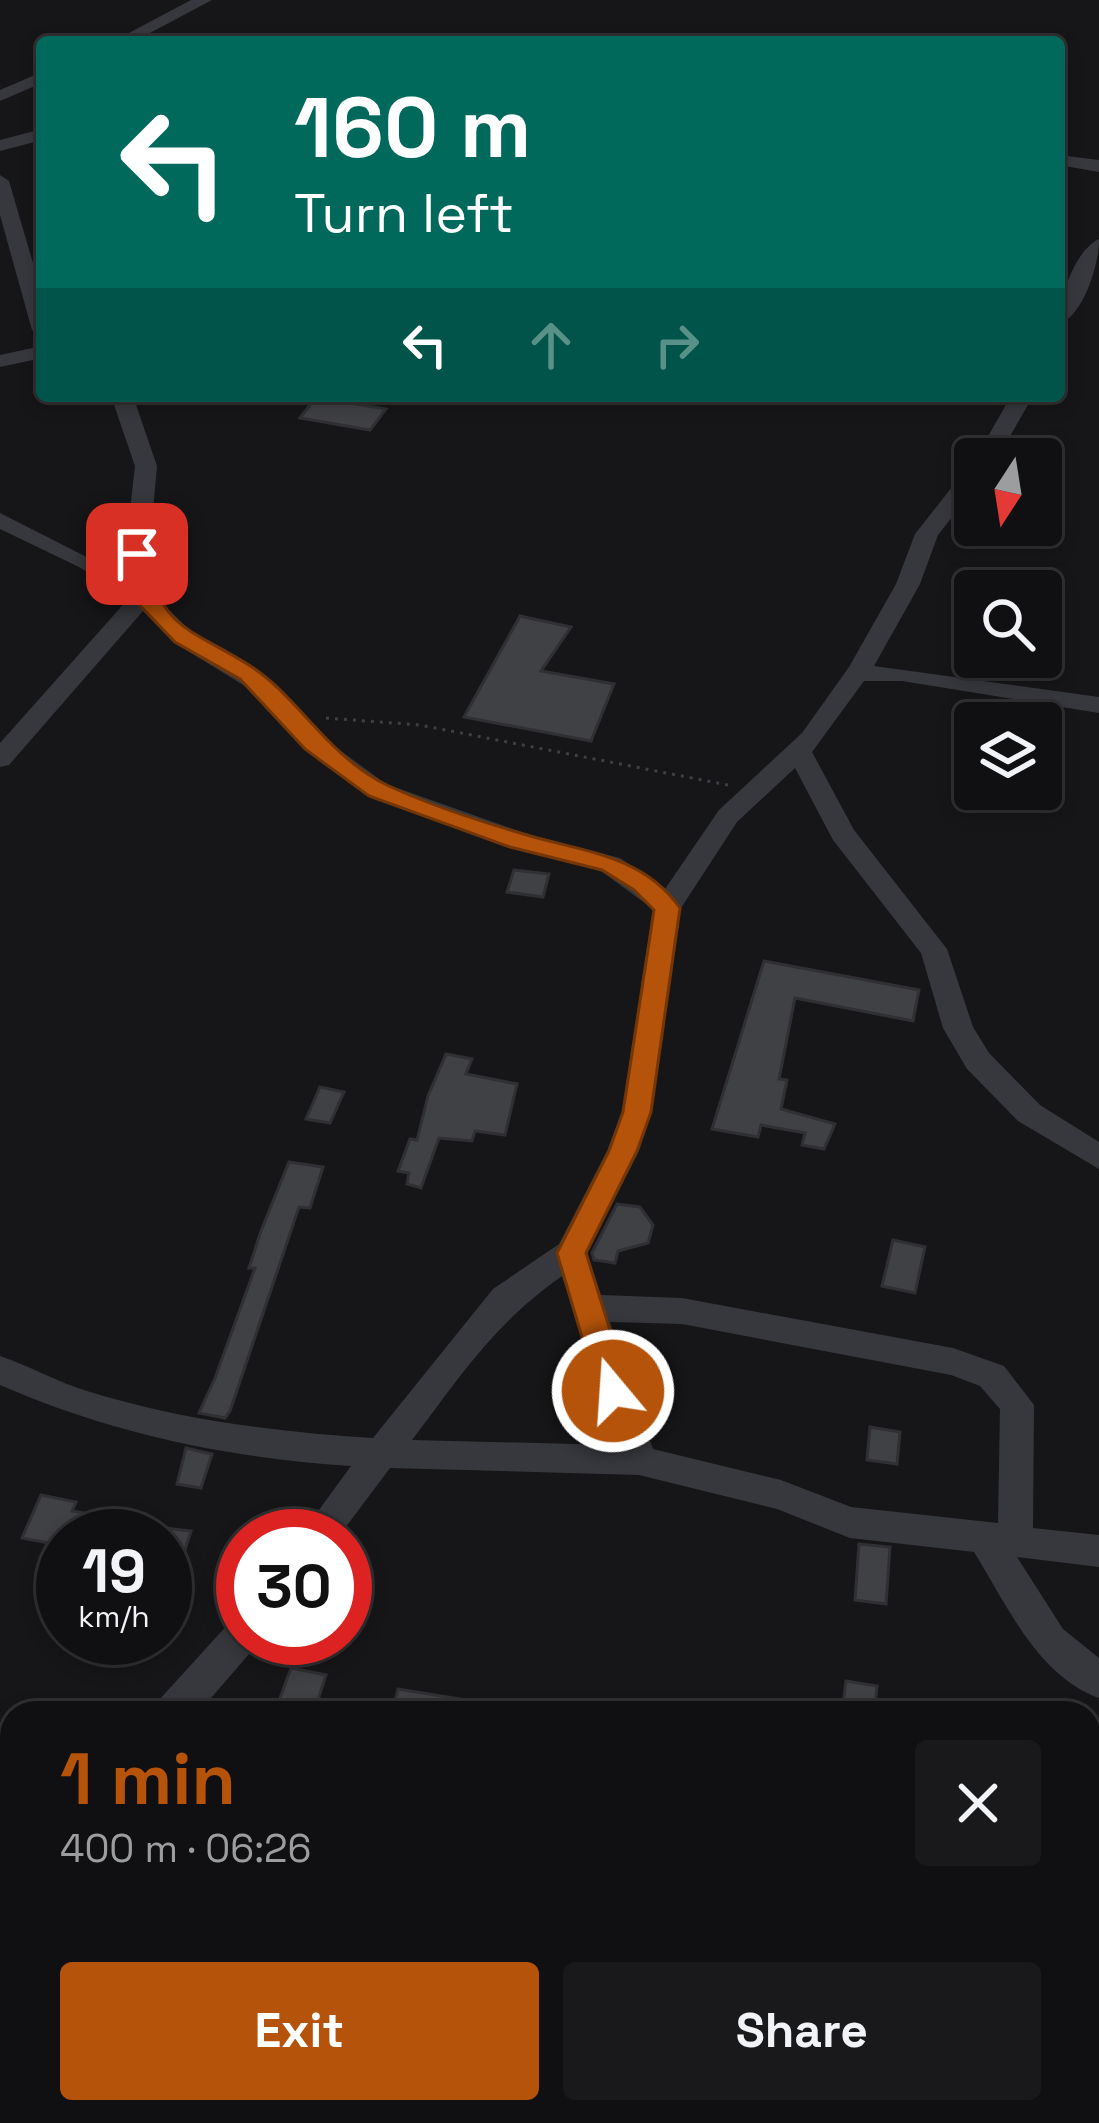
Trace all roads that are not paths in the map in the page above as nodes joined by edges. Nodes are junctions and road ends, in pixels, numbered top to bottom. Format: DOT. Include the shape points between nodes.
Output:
graph roads {
  1 [pos="204,0"];
  2 [pos="132,36"];
  3 [pos="36,80"];
  4 [pos="0,96"];
  5 [pos="36,136"];
  6 [pos="0,146"];
  7 [pos="1065,161"];
  8 [pos="1099,166"];
  9 [pos="0,181"];
  10 [pos="1099,245"];
  11 [pos="1065,308"];
  12 [pos="36,309"];
  13 [pos="36,353"];
  14 [pos="0,361"];
  15 [pos="124,402"];
  16 [pos="1019,402"];
  17 [pos="998,438"];
  18 [pos="954,500"];
  19 [pos="0,520"];
  20 [pos="143,597"];
  21 [pos="857,673"];
  22 [pos="1099,705"];
  23 [pos="799,752"];
  24 [pos="0,759"];
  25 [pos="667,908"];
  26 [pos="1099,1157"];
  27 [pos="572,1253"];
  28 [pos="586,1308"];
  29 [pos="0,1370"];
  30 [pos="380,1452"];
  31 [pos="639,1460"];
  32 [pos="338,1509"];
  33 [pos="998,1538"];
  34 [pos="1099,1551"];
  35 [pos="216,1664"];
  36 [pos="1099,1681"];
  37 [pos="184,1701"];
  1 -- 2 [label="street"];
  3 -- 4 [label="street"];
  5 -- 6 [label="street"];
  7 -- 8 [label="street"];
  9 -- 12 [label="street"];
  10 -- 11 [label="street"];
  13 -- 14 [label="street"];
  15 -- 20 [label="street" via="146,466 137,554"];
  16 -- 17 [label="street"];
  18 -- 21 [label="street" via="927,534"];
  19 -- 20 [label="street"];
  20 -- 24 [label="street"];
  20 -- 25 [label="street" via="182,637 267,689 313,743 377,790 610,864"];
  21 -- 22 [label="street"];
  21 -- 23 [label="street"];
  23 -- 25 [label="street" via="751,790"];
  23 -- 26 [label="street" via="842,834 933,949 958,1028 978,1061 1029,1113"];
  25 -- 27 [label="street" via="637,1112"];
  27 -- 28 [label="street"];
  27 -- 30 [label="street" via="505,1298"];
  28 -- 31 [label="street"];
  28 -- 33 [label="street" via="682,1311 992,1376 1017,1405 1018,1511"];
  29 -- 30 [label="street" via="34,1388 170,1427"];
  30 -- 31 [label="street"];
  30 -- 32 [label="street"];
  31 -- 33 [label="street" via="850,1522"];
  33 -- 34 [label="street"];
  33 -- 36 [label="street" via="1050,1641"];
  35 -- 37 [label="street"];
}
